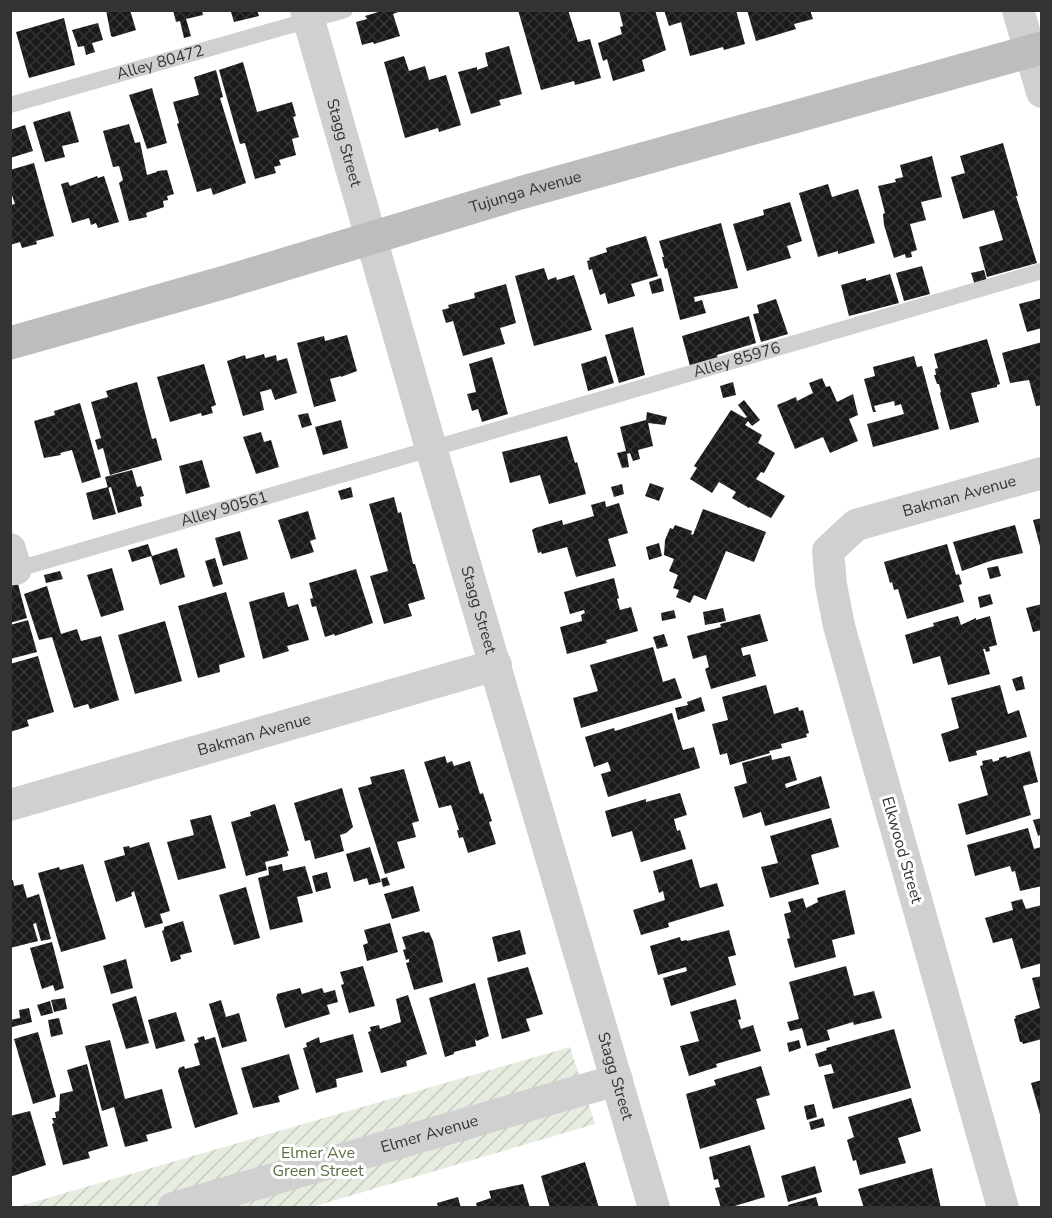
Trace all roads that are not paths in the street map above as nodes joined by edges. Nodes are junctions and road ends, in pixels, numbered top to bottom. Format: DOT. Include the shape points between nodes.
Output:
graph roads {
  1 [pos="345,10"];
  2 [pos="1018,10"];
  3 [pos="308,16"];
  4 [pos="1036,50"];
  5 [pos="1041,92"];
  6 [pos="10,105"];
  7 [pos="372,236"];
  8 [pos="1041,271"];
  9 [pos="10,343"];
  10 [pos="431,448"];
  11 [pos="1041,474"];
  12 [pos="879,518"];
  13 [pos="12,563"];
  14 [pos="496,665"];
  15 [pos="10,806"];
  16 [pos="617,1080"];
  17 [pos="173,1208"];
  18 [pos="654,1208"];
  19 [pos="1003,1208"];
  1 -- 3 [label="lane, Alley 80472"];
  2 -- 4 [label="street"];
  3 -- 6 [label="lane, Alley 80472"];
  3 -- 7 [label="street, Stagg Street"];
  4 -- 5 [label="street"];
  4 -- 7 [label="street, Tujunga Avenue"];
  7 -- 9 [label="street, Tujunga Avenue"];
  7 -- 10 [label="street, Stagg Street"];
  8 -- 10 [label="lane, Alley 85976"];
  10 -- 13 [label="lane, Alley 90561"];
  10 -- 14 [label="street, Stagg Street"];
  11 -- 12 [label="street, Bakman Avenue"];
  12 -- 19 [label="street, Elkwood Street" via="856,525 828,550 831,585 839,626"];
  14 -- 15 [label="street, Bakman Avenue"];
  14 -- 16 [label="street, Stagg Street"];
  16 -- 17 [label="street, Elmer Avenue"];
  16 -- 18 [label="street, Stagg Street"];
}
